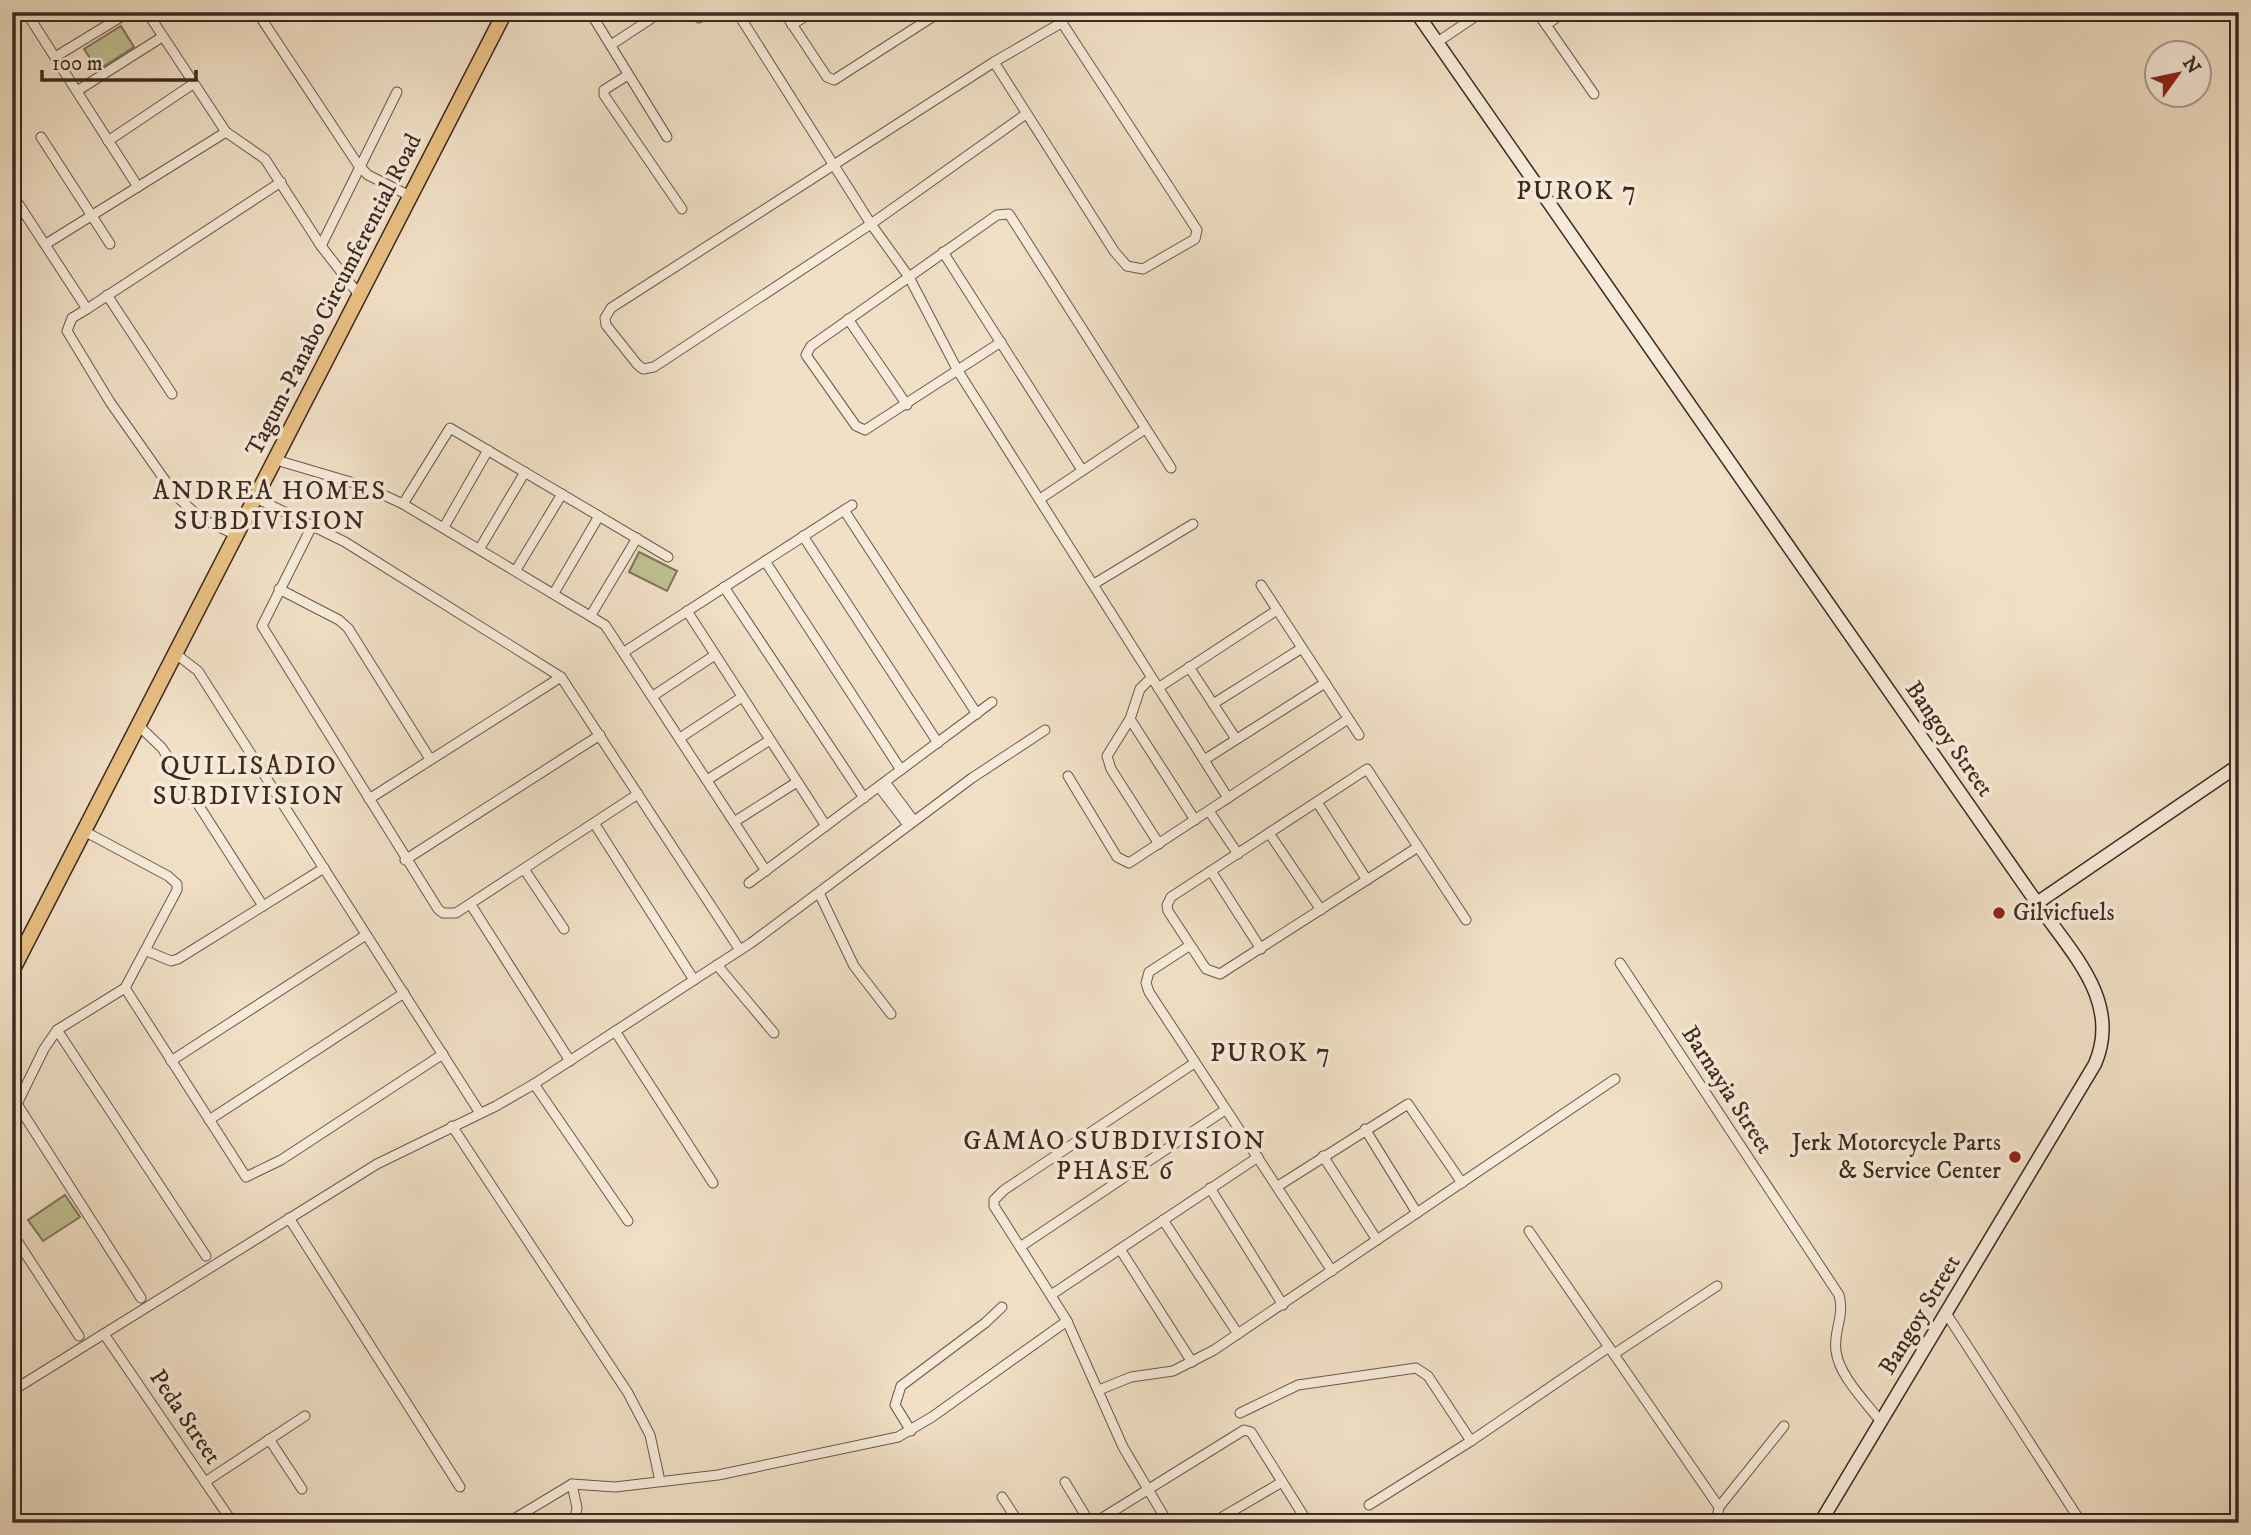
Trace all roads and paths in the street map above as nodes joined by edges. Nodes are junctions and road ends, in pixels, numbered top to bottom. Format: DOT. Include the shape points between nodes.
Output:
graph roads {
  1 [pos="26,12"];
  2 [pos="129,12"];
  3 [pos="147,12"];
  4 [pos="257,12"];
  5 [pos="505,12"];
  6 [pos="661,12"];
  7 [pos="737,12"];
  8 [pos="784,12"];
  9 [pos="812,12"];
  10 [pos="940,12"];
  11 [pos="1055,12"];
  12 [pos="1416,12"];
  13 [pos="1482,12"];
  14 [pos="1537,12"];
  15 [pos="1564,12"];
  16 [pos="592,13"];
  17 [pos="1061,23"];
  18 [pos="792,25"];
  19 [pos="1546,25"];
  20 [pos="162,37"];
  21 [pos="1436,43"];
  22 [pos="611,45"];
  23 [pos="55,57"];
  24 [pos="994,62"];
  25 [pos="628,75"];
  26 [pos="193,84"];
  27 [pos="77,91"];
  28 [pos="397,92"];
  29 [pos="1594,94"];
  30 [pos="1026,114"];
  31 [pos="226,132"];
  32 [pos="41,137"];
  33 [pos="667,137"];
  34 [pos="108,141"];
  35 [pos="834,164"];
  36 [pos="359,166"];
  37 [pos="281,182"];
  38 [pos="138,187"];
  39 [pos="12,194"];
  40 [pos="410,196"];
  41 [pos="682,209"];
  42 [pos="92,216"];
  43 [pos="871,224"];
  44 [pos="46,244"];
  45 [pos="110,244"];
  46 [pos="321,246"];
  47 [pos="943,252"];
  48 [pos="909,277"];
  49 [pos="107,295"];
  50 [pos="360,296"];
  51 [pos="87,309"];
  52 [pos="849,319"];
  53 [pos="1000,342"];
  54 [pos="958,371"];
  55 [pos="172,394"];
  56 [pos="907,405"];
  57 [pos="1145,429"];
  58 [pos="488,450"];
  59 [pos="276,460"];
  60 [pos="1171,468"];
  61 [pos="1082,470"];
  62 [pos="525,472"];
  63 [pos="562,494"];
  64 [pos="256,498"];
  65 [pos="1040,499"];
  66 [pos="403,504"];
  67 [pos="599,516"];
  68 [pos="313,524"];
  69 [pos="1193,524"];
  70 [pos="444,527"];
  71 [pos="236,535"];
  72 [pos="803,536"];
  73 [pos="636,538"];
  74 [pos="480,548"];
  75 [pos="668,557"];
  76 [pos="765,561"];
  77 [pos="516,570"];
  78 [pos="1094,584"];
  79 [pos="1261,585"];
  80 [pos="724,587"];
  81 [pos="279,589"];
  82 [pos="554,593"];
  83 [pos="1277,610"];
  84 [pos="687,611"];
  85 [pos="592,615"];
  86 [pos="1302,648"];
  87 [pos="624,652"];
  88 [pos="176,654"];
  89 [pos="715,655"];
  90 [pos="1189,667"];
  91 [pos="561,677"];
  92 [pos="1151,678"];
  93 [pos="1325,683"];
  94 [pos="1158,688"];
  95 [pos="653,696"];
  96 [pos="742,698"];
  97 [pos="992,702"];
  98 [pos="1213,704"];
  99 [pos="977,714"];
  100 [pos="1130,719"];
  101 [pos="1348,719"];
  102 [pos="139,726"];
  103 [pos="1045,730"];
  104 [pos="600,735"];
  105 [pos="1359,735"];
  106 [pos="680,738"];
  107 [pos="1236,739"];
  108 [pos="770,740"];
  109 [pos="938,743"];
  110 [pos="430,759"];
  111 [pos="1204,760"];
  112 [pos="2239,765"];
  113 [pos="901,770"];
  114 [pos="1068,776"];
  115 [pos="707,780"];
  116 [pos="797,782"];
  117 [pos="882,784"];
  118 [pos="638,794"];
  119 [pos="864,798"];
  120 [pos="1228,798"];
  121 [pos="369,799"];
  122 [pos="1317,802"];
  123 [pos="1209,811"];
  124 [pos="1195,820"];
  125 [pos="734,822"];
  126 [pos="594,823"];
  127 [pos="911,823"];
  128 [pos="826,826"];
  129 [pos="84,831"];
  130 [pos="1269,833"];
  131 [pos="1159,844"];
  132 [pos="1418,847"];
  133 [pos="1238,854"];
  134 [pos="405,860"];
  135 [pos="324,868"];
  136 [pos="524,869"];
  137 [pos="766,871"];
  138 [pos="1211,871"];
  139 [pos="1367,880"];
  140 [pos="749,883"];
  141 [pos="819,893"];
  142 [pos="2037,903"];
  143 [pos="471,905"];
  144 [pos="263,906"];
  145 [pos="1321,910"];
  146 [pos="1466,920"];
  147 [pos="564,929"];
  148 [pos="366,935"];
  149 [pos="1189,946"];
  150 [pos="1261,949"];
  151 [pos="740,950"];
  152 [pos="147,951"];
  153 [pos="1620,963"];
  154 [pos="717,965"];
  155 [pos="12,971"];
  156 [pos="694,980"];
  157 [pos="125,988"];
  158 [pos="404,993"];
  159 [pos="891,1014"];
  160 [pos="57,1030"];
  161 [pos="615,1031"];
  162 [pos="774,1033"];
  163 [pos="443,1054"];
  164 [pos="570,1060"];
  165 [pos="172,1062"];
  166 [pos="1193,1064"];
  167 [pos="1615,1079"];
  168 [pos="534,1084"];
  169 [pos="17,1104"];
  170 [pos="1225,1110"];
  171 [pos="480,1113"];
  172 [pos="12,1114"];
  173 [pos="209,1120"];
  174 [pos="452,1126"];
  175 [pos="1365,1129"];
  176 [pos="1323,1156"];
  177 [pos="1258,1157"];
  178 [pos="713,1183"];
  179 [pos="1462,1183"];
  180 [pos="1278,1186"];
  181 [pos="1210,1188"];
  182 [pos="1417,1213"];
  183 [pos="289,1218"];
  184 [pos="1163,1220"];
  185 [pos="628,1221"];
  186 [pos="1529,1231"];
  187 [pos="12,1233"];
  188 [pos="1377,1240"];
  189 [pos="1020,1247"];
  190 [pos="1120,1249"];
  191 [pos="206,1256"];
  192 [pos="1332,1271"];
  193 [pos="1717,1286"];
  194 [pos="1051,1295"];
  195 [pos="141,1298"];
  196 [pos="1283,1305"];
  197 [pos="1002,1307"];
  198 [pos="1946,1313"];
  199 [pos="1067,1321"];
  200 [pos="104,1334"];
  201 [pos="1238,1334"];
  202 [pos="79,1336"];
  203 [pos="1612,1351"];
  204 [pos="1192,1362"];
  205 [pos="1099,1390"];
  206 [pos="12,1391"];
  207 [pos="1240,1413"];
  208 [pos="305,1416"];
  209 [pos="1881,1422"];
  210 [pos="1784,1426"];
  211 [pos="911,1431"];
  212 [pos="270,1439"];
  213 [pos="1471,1441"];
  214 [pos="660,1480"];
  215 [pos="205,1482"];
  216 [pos="1065,1482"];
  217 [pos="1282,1482"];
  218 [pos="572,1484"];
  219 [pos="460,1487"];
  220 [pos="302,1489"];
  221 [pos="1147,1489"];
  222 [pos="1002,1497"];
  223 [pos="1369,1505"];
  224 [pos="1719,1507"];
  225 [pos="2077,1516"];
  226 [pos="233,1523"];
  227 [pos="507,1523"];
  228 [pos="574,1523"];
  229 [pos="1019,1523"];
  230 [pos="1092,1523"];
  231 [pos="1168,1523"];
  232 [pos="1212,1523"];
  233 [pos="1308,1523"];
  234 [pos="1716,1523"];
  235 [pos="1820,1523"];
  1 -- 23 [label="street"];
  2 -- 23 [label="street"];
  3 -- 20 [label="street"];
  4 -- 36 [label="street"];
  5 -- 40 [label="main road, Tagum-Panabo Circumferential Road"];
  6 -- 22 [label="street"];
  7 -- 35 [label="street"];
  8 -- 18 [label="street"];
  9 -- 18 [label="street"];
  10 -- 18 [label="street" via="834,80 827,77"];
  11 -- 17 [label="street"];
  12 -- 21 [label="main road, Bangoy Street"];
  13 -- 21 [label="street"];
  14 -- 19 [label="street"];
  15 -- 19 [label="street"];
  16 -- 22 [label="street"];
  17 -- 24 [label="street"];
  17 -- 30 [label="street" via="1197,236 1143,269 1127,266"];
  19 -- 29 [label="street"];
  20 -- 26 [label="street"];
  20 -- 27 [label="street"];
  21 -- 142 [label="main road, Bangoy Street"];
  22 -- 25 [label="street"];
  23 -- 27 [label="street"];
  24 -- 30 [label="street"];
  24 -- 35 [label="street"];
  25 -- 33 [label="street"];
  25 -- 41 [label="street" via="604,90 604,95"];
  26 -- 31 [label="street"];
  26 -- 34 [label="street"];
  27 -- 34 [label="street"];
  28 -- 36 [label="street"];
  30 -- 43 [label="street"];
  31 -- 37 [label="street" via="265,159"];
  31 -- 38 [label="street"];
  32 -- 42 [label="street"];
  34 -- 38 [label="street"];
  35 -- 43 [label="street"];
  35 -- 43 [label="street" via="611,308 606,325 637,364 654,368"];
  36 -- 40 [label="street"];
  36 -- 46 [label="street"];
  37 -- 46 [label="street"];
  37 -- 49 [label="street"];
  38 -- 42 [label="street"];
  39 -- 44 [label="street"];
  40 -- 50 [label="main road, Tagum-Panabo Circumferential Road"];
  42 -- 44 [label="street"];
  42 -- 45 [label="street"];
  43 -- 48 [label="street"];
  44 -- 51 [label="street"];
  46 -- 50 [label="street"];
  47 -- 48 [label="street"];
  47 -- 53 [label="street"];
  47 -- 57 [label="street" via="997,215 1009,214"];
  48 -- 52 [label="street"];
  48 -- 54 [label="street"];
  49 -- 51 [label="street"];
  49 -- 55 [label="street"];
  50 -- 59 [label="main road, Tagum-Panabo Circumferential Road"];
  51 -- 71 [label="street" via="72,318 67,331 110,402 189,509"];
  52 -- 56 [label="street"];
  52 -- 56 [label="street" via="811,346 807,359 861,429 872,428"];
  53 -- 54 [label="street"];
  53 -- 61 [label="street"];
  54 -- 56 [label="street"];
  54 -- 65 [label="street"];
  57 -- 60 [label="street"];
  57 -- 61 [label="street"];
  58 -- 62 [label="street"];
  58 -- 66 [label="street" via="450,428"];
  58 -- 70 [label="street"];
  59 -- 64 [label="main road, Tagum-Panabo Circumferential Road"];
  59 -- 66 [label="street" via="364,486"];
  61 -- 65 [label="street"];
  62 -- 63 [label="street"];
  62 -- 74 [label="street"];
  63 -- 67 [label="street"];
  63 -- 77 [label="street"];
  64 -- 68 [label="street"];
  64 -- 71 [label="main road, Tagum-Panabo Circumferential Road"];
  65 -- 78 [label="street"];
  66 -- 70 [label="street"];
  67 -- 73 [label="street"];
  67 -- 82 [label="street"];
  68 -- 81 [label="street"];
  68 -- 91 [label="street"];
  69 -- 78 [label="street"];
  70 -- 74 [label="street"];
  71 -- 88 [label="main road, Tagum-Panabo Circumferential Road"];
  72 -- 76 [label="street"];
  72 -- 99 [label="street" via="848,507"];
  72 -- 109 [label="street"];
  73 -- 75 [label="street"];
  73 -- 85 [label="street"];
  74 -- 77 [label="street"];
  76 -- 80 [label="street"];
  76 -- 113 [label="street"];
  77 -- 82 [label="street"];
  78 -- 92 [label="street"];
  79 -- 83 [label="street"];
  80 -- 84 [label="street"];
  80 -- 119 [label="street"];
  81 -- 110 [label="street" via="348,628"];
  81 -- 121 [label="street" via="263,620 264,632"];
  82 -- 85 [label="street"];
  83 -- 86 [label="street"];
  83 -- 90 [label="street"];
  84 -- 87 [label="street"];
  84 -- 89 [label="street"];
  85 -- 87 [label="street"];
  86 -- 93 [label="street"];
  86 -- 98 [label="street"];
  87 -- 95 [label="street"];
  88 -- 102 [label="main road, Tagum-Panabo Circumferential Road"];
  88 -- 135 [label="street" via="198,671"];
  89 -- 95 [label="street"];
  89 -- 96 [label="street"];
  90 -- 94 [label="street"];
  90 -- 98 [label="street"];
  91 -- 104 [label="street"];
  91 -- 110 [label="street"];
  92 -- 94 [label="street"];
  92 -- 100 [label="street" via="1137,694"];
  93 -- 101 [label="street"];
  93 -- 107 [label="street"];
  94 -- 111 [label="street"];
  95 -- 106 [label="street"];
  96 -- 106 [label="street"];
  96 -- 108 [label="street"];
  97 -- 99 [label="street"];
  98 -- 107 [label="street"];
  99 -- 109 [label="street"];
  100 -- 124 [label="street"];
  100 -- 131 [label="street" via="1109,750 1107,761"];
  101 -- 105 [label="street"];
  101 -- 120 [label="street"];
  102 -- 129 [label="main road, Tagum-Panabo Circumferential Road"];
  102 -- 144 [label="street" via="162,747"];
  103 -- 127 [label="street"];
  104 -- 118 [label="street"];
  104 -- 134 [label="street"];
  106 -- 115 [label="street"];
  107 -- 111 [label="street"];
  108 -- 115 [label="street"];
  108 -- 116 [label="street"];
  109 -- 113 [label="street"];
  110 -- 121 [label="street"];
  111 -- 120 [label="street"];
  112 -- 142 [label="main road"];
  113 -- 117 [label="street"];
  114 -- 131 [label="street" via="1121,862 1129,863"];
  115 -- 125 [label="street"];
  116 -- 125 [label="street"];
  116 -- 128 [label="street"];
  117 -- 119 [label="street"];
  117 -- 127 [label="street"];
  118 -- 126 [label="street"];
  118 -- 151 [label="street"];
  119 -- 128 [label="street"];
  120 -- 123 [label="street"];
  121 -- 134 [label="street"];
  122 -- 130 [label="street"];
  122 -- 132 [label="street" via="1367,769"];
  122 -- 139 [label="street"];
  123 -- 124 [label="street"];
  123 -- 133 [label="street"];
  124 -- 131 [label="street"];
  125 -- 137 [label="street"];
  126 -- 136 [label="street"];
  126 -- 156 [label="street"];
  127 -- 141 [label="street"];
  128 -- 137 [label="street"];
  129 -- 152 [label="street" via="177,884 176,896"];
  129 -- 155 [label="main road, Tagum-Panabo Circumferential Road"];
  130 -- 133 [label="street"];
  130 -- 145 [label="street"];
  132 -- 139 [label="street"];
  132 -- 146 [label="street"];
  133 -- 138 [label="street"];
  134 -- 143 [label="street" via="443,913 456,913"];
  135 -- 144 [label="street"];
  135 -- 148 [label="street"];
  136 -- 143 [label="street"];
  136 -- 147 [label="street"];
  137 -- 140 [label="street"];
  138 -- 149 [label="street" via="1171,897 1167,905"];
  138 -- 150 [label="street"];
  139 -- 145 [label="street"];
  141 -- 151 [label="street"];
  141 -- 159 [label="street" via="854,966"];
  142 -- 198 [label="main road, Bangoy Street" via="2096,993 2105,1023 2101,1050"];
  143 -- 164 [label="street"];
  144 -- 152 [label="street" via="174,961"];
  145 -- 150 [label="street"];
  148 -- 158 [label="street"];
  148 -- 165 [label="street"];
  149 -- 150 [label="street" via="1215,975"];
  149 -- 166 [label="street" via="1149,972 1146,983"];
  151 -- 154 [label="street"];
  152 -- 157 [label="street"];
  153 -- 209 [label="street, Barnayia Street" via="1839,1295 1842,1319 1836,1353"];
  154 -- 156 [label="street"];
  154 -- 162 [label="street"];
  156 -- 161 [label="street"];
  157 -- 160 [label="street"];
  157 -- 165 [label="street"];
  158 -- 163 [label="street"];
  158 -- 173 [label="street"];
  160 -- 169 [label="street"];
  160 -- 191 [label="street"];
  161 -- 164 [label="street"];
  161 -- 178 [label="street"];
  163 -- 171 [label="street"];
  163 -- 173 [label="street" via="281,1160 246,1177"];
  164 -- 168 [label="street"];
  165 -- 173 [label="street"];
  166 -- 170 [label="street"];
  166 -- 189 [label="street" via="994,1200"];
  167 -- 179 [label="street"];
  168 -- 171 [label="street"];
  168 -- 185 [label="street"];
  169 -- 172 [label="street"];
  169 -- 195 [label="street"];
  170 -- 177 [label="street"];
  170 -- 189 [label="street"];
  171 -- 174 [label="street"];
  174 -- 183 [label="street" via="397,1152"];
  174 -- 214 [label="street" via="628,1393 650,1436"];
  175 -- 176 [label="street"];
  175 -- 179 [label="street" via="1398,1107 1411,1105"];
  175 -- 182 [label="street"];
  176 -- 180 [label="street"];
  176 -- 188 [label="street"];
  177 -- 180 [label="street"];
  177 -- 181 [label="street"];
  179 -- 182 [label="street"];
  180 -- 192 [label="street"];
  181 -- 184 [label="street"];
  181 -- 196 [label="street"];
  182 -- 188 [label="street"];
  183 -- 200 [label="street"];
  183 -- 219 [label="street"];
  184 -- 190 [label="street"];
  184 -- 201 [label="street"];
  186 -- 203 [label="street"];
  187 -- 202 [label="street"];
  188 -- 192 [label="street"];
  189 -- 194 [label="street"];
  190 -- 194 [label="street"];
  190 -- 204 [label="street"];
  192 -- 196 [label="street"];
  193 -- 203 [label="street"];
  194 -- 199 [label="street"];
  196 -- 201 [label="street"];
  197 -- 211 [label="street" via="901,1386 895,1405"];
  198 -- 209 [label="main road, Bangoy Street"];
  198 -- 225 [label="street"];
  199 -- 205 [label="street"];
  199 -- 211 [label="street"];
  200 -- 206 [label="street"];
  200 -- 215 [label="street, Peda Street"];
  201 -- 204 [label="street"];
  203 -- 213 [label="street"];
  203 -- 224 [label="street"];
  204 -- 205 [label="street"];
  205 -- 221 [label="street" via="1114,1429"];
  207 -- 213 [label="street" via="1298,1385 1416,1368 1428,1376"];
  208 -- 212 [label="street"];
  209 -- 235 [label="main road, Bangoy Street"];
  210 -- 224 [label="street"];
  211 -- 214 [label="street" via="738,1472"];
  212 -- 215 [label="street"];
  212 -- 220 [label="street"];
  213 -- 223 [label="street"];
  214 -- 218 [label="street" via="615,1487"];
  215 -- 226 [label="street, Peda Street"];
  216 -- 230 [label="street"];
  217 -- 221 [label="street" via="1251,1432 1244,1430"];
  217 -- 232 [label="street"];
  217 -- 233 [label="street"];
  218 -- 227 [label="street"];
  218 -- 228 [label="street" via="577,1508"];
  221 -- 230 [label="street"];
  221 -- 231 [label="street"];
  222 -- 229 [label="street"];
  224 -- 234 [label="street"];
}
